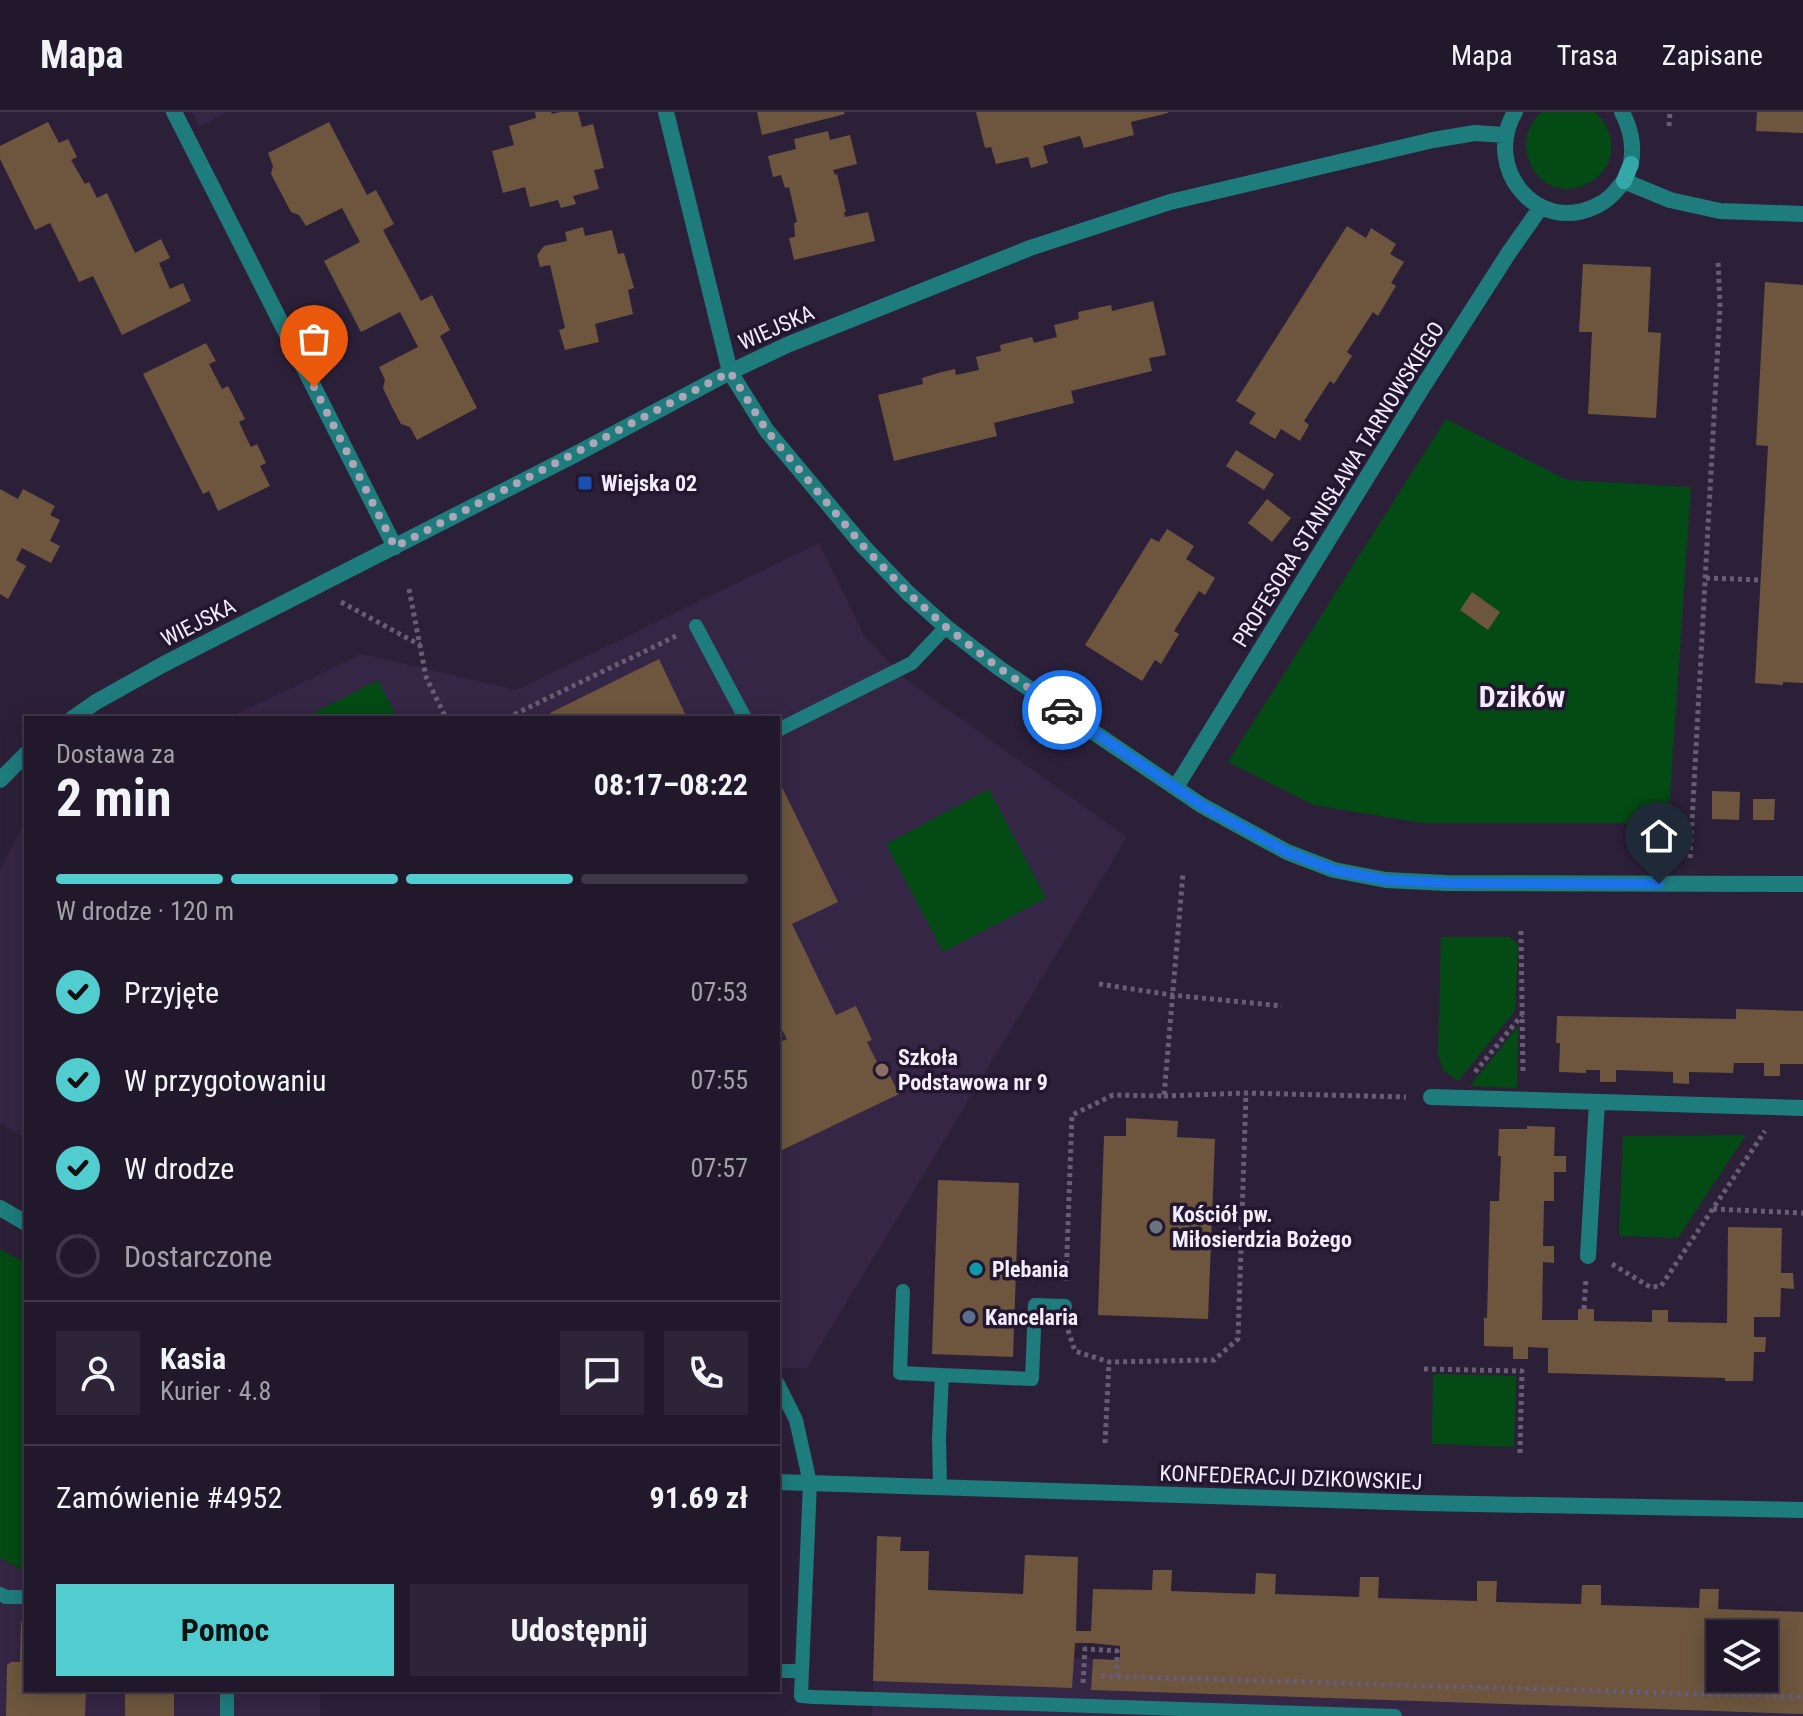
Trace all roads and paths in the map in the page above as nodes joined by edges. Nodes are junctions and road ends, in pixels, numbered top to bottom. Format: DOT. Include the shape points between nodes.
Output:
graph roads {
  1 [pos="174,112"];
  2 [pos="666,112"];
  3 [pos="1515,112"];
  4 [pos="1622,112"];
  5 [pos="1670,112"];
  6 [pos="1669,126"];
  7 [pos="1505,135"];
  8 [pos="1624,181"];
  9 [pos="1541,207"];
  10 [pos="1803,214"];
  11 [pos="1718,260"];
  12 [pos="730,372"];
  13 [pos="395,547"];
  14 [pos="1706,578"];
  15 [pos="1761,580"];
  16 [pos="409,589"];
  17 [pos="337,599"];
  18 [pos="696,626"];
  19 [pos="946,627"];
  20 [pos="421,646"];
  21 [pos="76,716"];
  22 [pos="445,716"];
  23 [pos="511,716"];
  24 [pos="744,716"];
  25 [pos="780,729"];
  26 [pos="24,756"];
  27 [pos="0,780"];
  28 [pos="1176,787"];
  29 [pos="1690,867"];
  30 [pos="1183,873"];
  31 [pos="1803,884"];
  32 [pos="1521,931"];
  33 [pos="1099,984"];
  34 [pos="1172,995"];
  35 [pos="1282,1006"];
  36 [pos="1522,1014"];
  37 [pos="1246,1093"];
  38 [pos="1164,1096"];
  39 [pos="1431,1097"];
  40 [pos="1455,1098"];
  41 [pos="1523,1100"];
  42 [pos="1597,1102"];
  43 [pos="1782,1107"];
  44 [pos="1803,1108"];
  45 [pos="0,1208"];
  46 [pos="1713,1209"];
  47 [pos="1803,1213"];
  48 [pos="24,1222"];
  49 [pos="1588,1252"];
  50 [pos="903,1291"];
  51 [pos="1065,1306"];
  52 [pos="1109,1362"];
  53 [pos="1424,1369"];
  54 [pos="942,1375"];
  55 [pos="780,1388"];
  56 [pos="1105,1443"];
  57 [pos="1520,1453"];
  58 [pos="780,1482"];
  59 [pos="810,1483"];
  60 [pos="940,1488"];
  61 [pos="1803,1510"];
  62 [pos="0,1594"];
  63 [pos="24,1597"];
  64 [pos="1084,1670"];
  65 [pos="780,1671"];
  66 [pos="802,1671"];
  67 [pos="1101,1676"];
  68 [pos="1117,1676"];
  69 [pos="227,1692"];
  70 [pos="1803,1697"];
  71 [pos="227,1716"];
  72 [pos="1395,1716"];
  1 -- 13 [label="street"];
  2 -- 12 [label="street"];
  3 -- 7 [label="street"];
  4 -- 8 [label="street" via="1633,146"];
  5 -- 6 [label="path"];
  7 -- 9 [label="street" via="1510,177"];
  7 -- 12 [label="street, WIEJSKA" via="1475,133 1433,140 1170,202 1030,248"];
  8 -- 9 [label="street" via="1612,196 1578,212"];
  8 -- 10 [label="street" via="1670,200 1720,211"];
  9 -- 28 [label="street, PROFESORA STANISŁAWA TARNOWSKIEGO" via="1422,388"];
  11 -- 14 [label="path"];
  12 -- 13 [label="street, WIEJSKA"];
  12 -- 19 [label="street" via="767,431 818,494"];
  13 -- 21 [label="street, WIEJSKA" via="164,664"];
  14 -- 15 [label="path"];
  14 -- 29 [label="path"];
  16 -- 20 [label="path"];
  17 -- 20 [label="path"];
  18 -- 23 [label="path"];
  18 -- 24 [label="lane"];
  19 -- 25 [label="lane" via="912,663"];
  19 -- 28 [label="street"];
  20 -- 22 [label="path" via="426,677"];
  26 -- 27 [label="street"];
  28 -- 31 [label="street" via="1287,852 1334,870 1386,880"];
  30 -- 34 [label="path"];
  32 -- 36 [label="path"];
  33 -- 34 [label="path"];
  34 -- 35 [label="path"];
  34 -- 38 [label="path"];
  36 -- 40 [label="path"];
  36 -- 41 [label="path"];
  37 -- 38 [label="path"];
  37 -- 39 [label="path"];
  37 -- 52 [label="path" via="1238,1339 1214,1360"];
  38 -- 51 [label="path" via="1113,1095 1072,1115"];
  39 -- 40 [label="street"];
  40 -- 41 [label="street"];
  41 -- 42 [label="street"];
  42 -- 43 [label="street"];
  42 -- 49 [label="street"];
  43 -- 44 [label="street"];
  43 -- 46 [label="path"];
  45 -- 48 [label="street"];
  46 -- 47 [label="path"];
  46 -- 49 [label="path" via="1661,1286 1650,1287"];
  50 -- 54 [label="lane" via="900,1373"];
  51 -- 52 [label="path" via="1075,1351"];
  51 -- 54 [label="lane" via="1035,1305 1032,1379"];
  52 -- 56 [label="path"];
  53 -- 57 [label="path" via="1522,1371"];
  54 -- 60 [label="lane"];
  55 -- 59 [label="lane" via="796,1420"];
  58 -- 59 [label="street, KONFEDERACJI DZIKOWSKIEJ"];
  59 -- 60 [label="street, KONFEDERACJI DZIKOWSKIEJ"];
  59 -- 66 [label="lane"];
  60 -- 61 [label="street, KONFEDERACJI DZIKOWSKIEJ"];
  62 -- 63 [label="lane"];
  64 -- 68 [label="path" via="1085,1649 1117,1651"];
  65 -- 66 [label="lane"];
  66 -- 72 [label="lane" via="801,1696 814,1697"];
  67 -- 68 [label="path"];
  68 -- 70 [label="path"];
  69 -- 71 [label="lane"];
}
